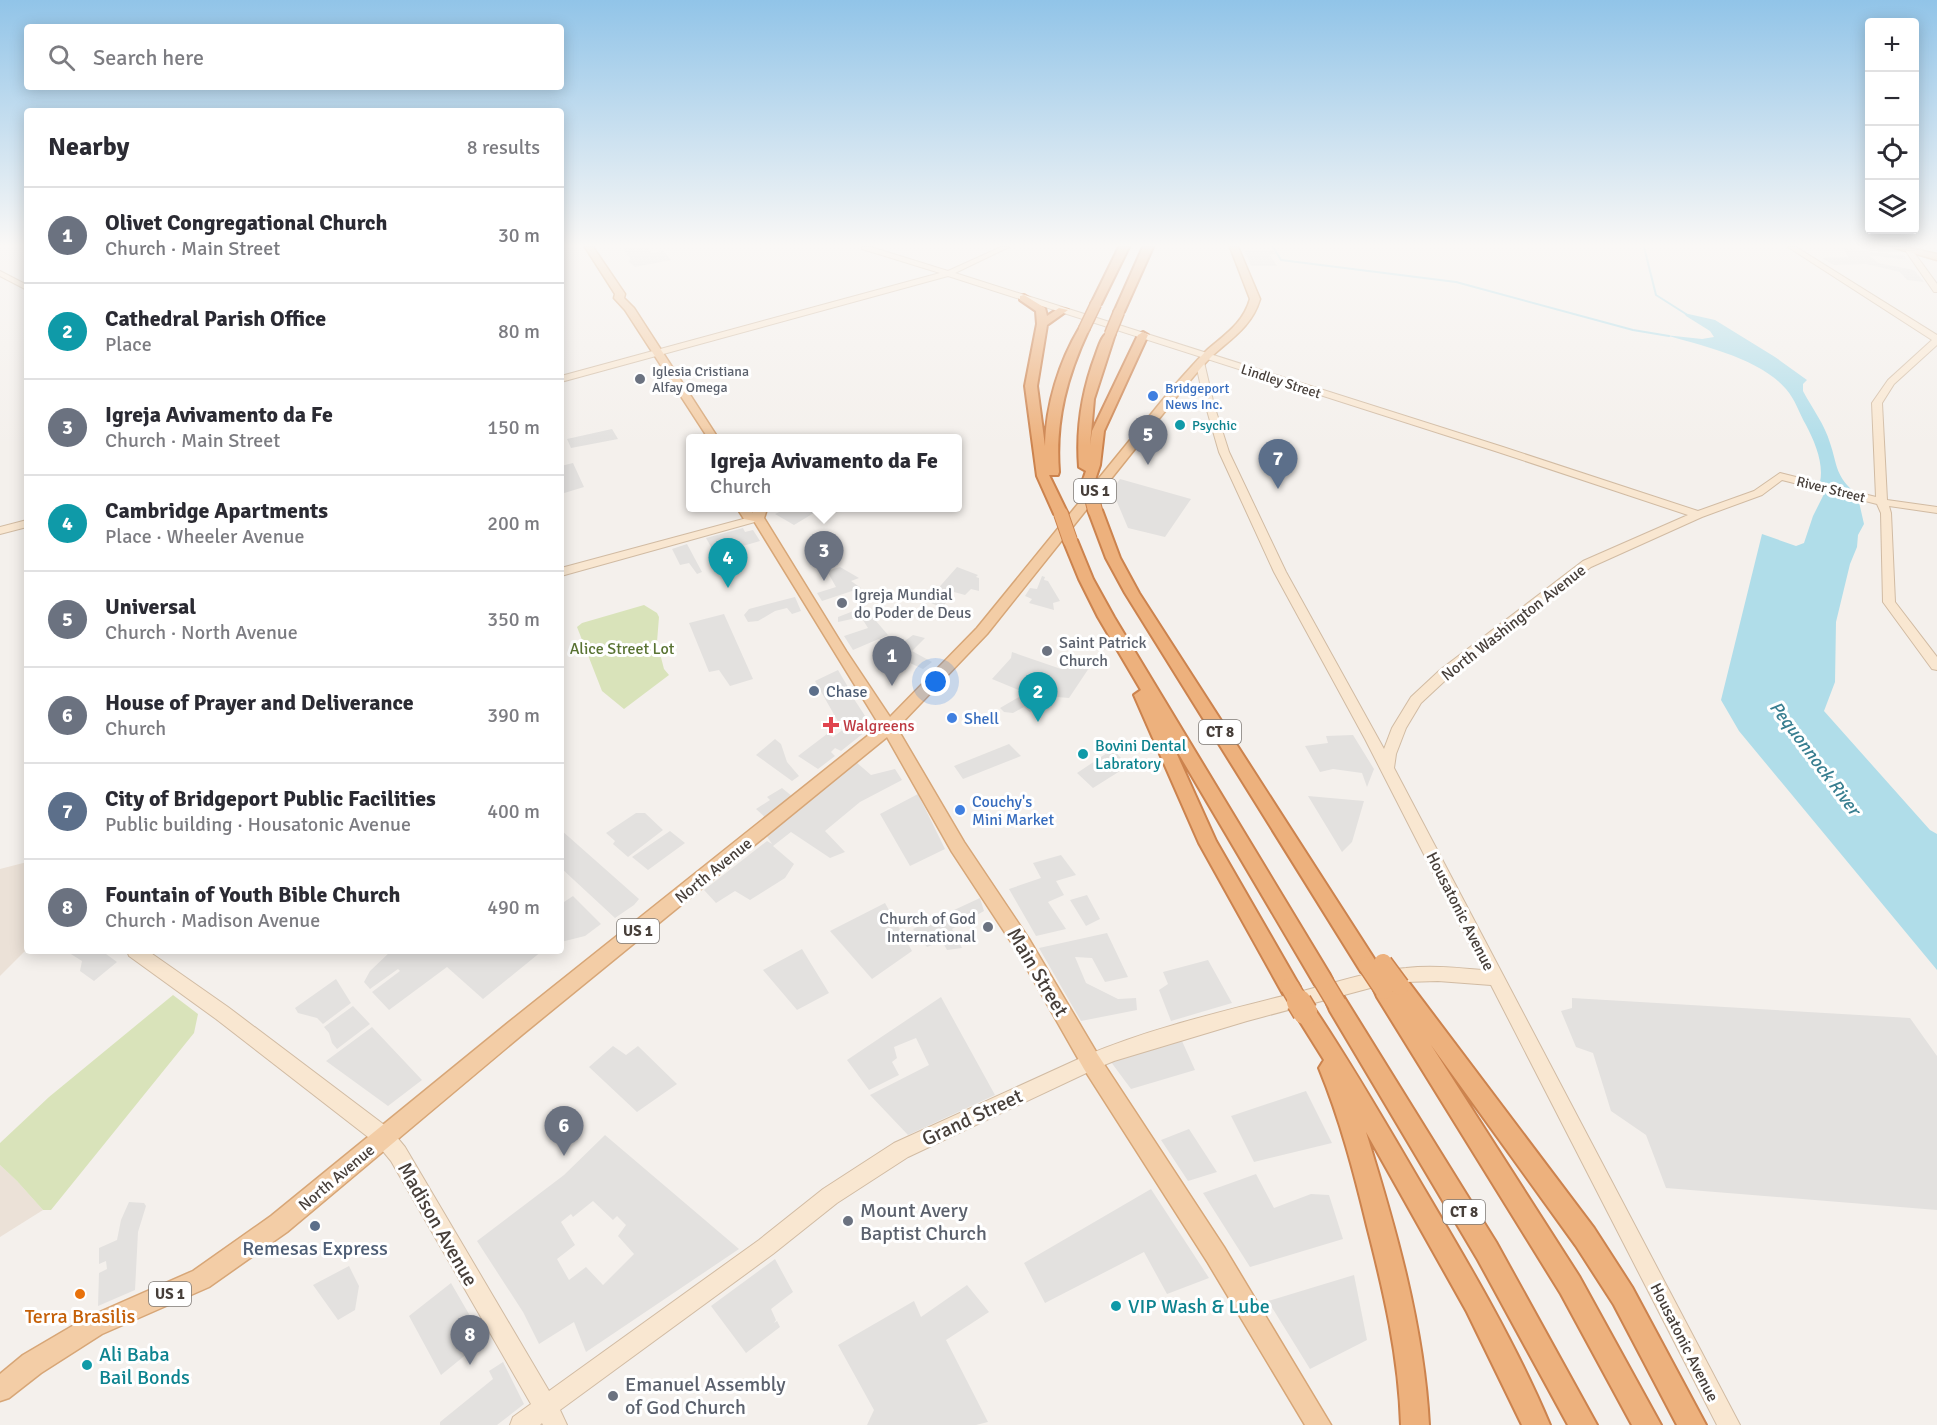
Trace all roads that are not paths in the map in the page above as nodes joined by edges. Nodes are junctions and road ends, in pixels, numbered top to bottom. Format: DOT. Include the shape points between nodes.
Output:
graph roads {
  1 [pos="632,314"];
  2 [pos="802,314"];
  3 [pos="1041,314"];
  4 [pos="1058,314"];
  5 [pos="1074,314"];
  6 [pos="1091,314"];
  7 [pos="1118,314"];
  8 [pos="1250,314"];
  9 [pos="1895,314"];
  10 [pos="1905,314"];
  11 [pos="1042,324"];
  12 [pos="1937,333"];
  13 [pos="1143,335"];
  14 [pos="1937,340"];
  15 [pos="654,354"];
  16 [pos="1204,361"];
  17 [pos="564,378"];
  18 [pos="1179,387"];
  19 [pos="1207,391"];
  20 [pos="700,434"];
  21 [pos="710,434"];
  22 [pos="1786,477"];
  23 [pos="1088,483"];
  24 [pos="1884,507"];
  25 [pos="1937,510"];
  26 [pos="746,512"];
  27 [pos="758,513"];
  28 [pos="1061,514"];
  29 [pos="1698,515"];
  30 [pos="24,524"];
  31 [pos="0,531"];
  32 [pos="564,571"];
  33 [pos="1118,636"];
  34 [pos="1937,666"];
  35 [pos="889,727"];
  36 [pos="1387,768"];
  37 [pos="139,954"];
  38 [pos="1496,978"];
  39 [pos="1392,988"];
  40 [pos="1305,1012"];
  41 [pos="1091,1062"];
  42 [pos="384,1137"];
  43 [pos="0,1389"];
  44 [pos="545,1406"];
  45 [pos="521,1425"];
  46 [pos="556,1425"];
  47 [pos="1319,1425"];
  48 [pos="1415,1425"];
  49 [pos="1536,1425"];
  50 [pos="1583,1425"];
  51 [pos="1647,1425"];
  52 [pos="1692,1425"];
  53 [pos="1728,1425"];
  1 -- 15 [label="main road"];
  2 -- 15 [label="main road"];
  3 -- 11 [label="highway"];
  4 -- 11 [label="highway"];
  5 -- 13 [label="main road, Lindley Street"];
  6 -- 28 [label="highway, CT 8, bridge" via="1062,378 1053,413 1052,466"];
  7 -- 23 [label="highway, CT 8, bridge" via="1094,371 1086,404 1083,441"];
  8 -- 16 [label="main road, North Avenue / US 1"];
  9 -- 14 [label="main road"];
  10 -- 12 [label="main road"];
  11 -- 28 [label="highway" via="1031,386 1043,476"];
  13 -- 16 [label="main road, Lindley Street"];
  13 -- 23 [label="highway" via="1098,431"];
  14 -- 24 [label="main road" via="1891,381 1877,403"];
  15 -- 17 [label="main road"];
  15 -- 20 [label="main road"];
  15 -- 21 [label="main road"];
  16 -- 18 [label="main road, North Avenue / US 1"];
  16 -- 19 [label="main road, Housatonic Avenue"];
  16 -- 29 [label="main road, Lindley Street" via="1521,456"];
  18 -- 19 [label="main road"];
  18 -- 35 [label="main road, North Avenue / US 1" via="982,631"];
  19 -- 36 [label="main road, Housatonic Avenue" via="1224,452 1271,553"];
  22 -- 24 [label="main road, River Street" via="1870,499"];
  22 -- 29 [label="main road, North Washington Avenue" via="1758,493"];
  23 -- 39 [label="highway, CT 8, bridge" via="1110,550 1136,599 1331,907"];
  24 -- 25 [label="main road, River Street"];
  24 -- 34 [label="main road" via="1889,602"];
  26 -- 27 [label="main road, Main Street" via="748,516"];
  27 -- 32 [label="main road"];
  27 -- 35 [label="main road, Main Street"];
  28 -- 33 [label="highway, CT 8, bridge" via="1081,569"];
  29 -- 36 [label="main road, North Washington Avenue" via="1587,564 1445,673 1410,709 1399,728"];
  30 -- 31 [label="main road"];
  33 -- 40 [label="highway, bridge" via="1200,827"];
  33 -- 50 [label="highway, CT 8, bridge" via="1487,1251"];
  35 -- 41 [label="main road, Main Street"];
  35 -- 42 [label="main road, North Avenue / US 1"];
  36 -- 38 [label="main road, Housatonic Avenue"];
  37 -- 42 [label="main road, Madison Avenue"];
  38 -- 41 [label="main road, Grand Street" via="1438,974 1374,980 1247,1013"];
  38 -- 53 [label="main road, Housatonic Avenue"];
  39 -- 51 [label="highway, CT 8" via="1570,1285"];
  39 -- 52 [label="highway" via="1566,1210 1605,1266"];
  40 -- 48 [label="highway" via="1343,1098 1360,1152 1406,1337"];
  40 -- 49 [label="highway" via="1468,1286"];
  41 -- 44 [label="main road, Grand Street" via="901,1150 831,1196"];
  41 -- 47 [label="main road, Main Street"];
  42 -- 43 [label="main road, North Avenue / US 1" via="279,1224 201,1280 94,1326"];
  42 -- 44 [label="main road, Madison Avenue" via="398,1154"];
  44 -- 45 [label="main road, Grand Street"];
  44 -- 46 [label="main road, Madison Avenue"];
}
